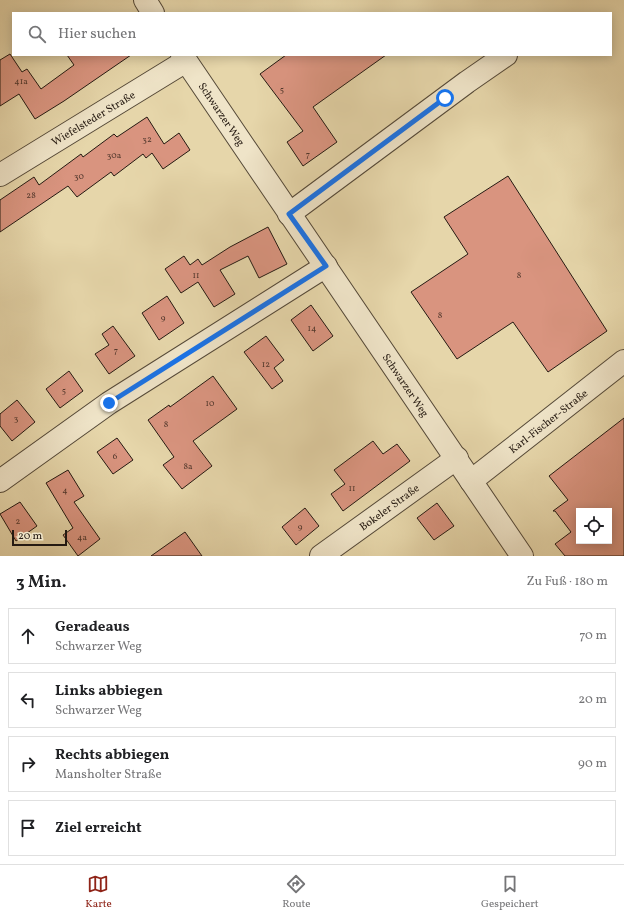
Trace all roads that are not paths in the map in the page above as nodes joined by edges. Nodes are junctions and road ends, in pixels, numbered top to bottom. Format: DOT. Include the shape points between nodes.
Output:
graph roads {
  1 [pos="145,0"];
  2 [pos="153,12"];
  3 [pos="505,56"];
  4 [pos="184,58"];
  5 [pos="0,174"];
  6 [pos="289,214"];
  7 [pos="326,266"];
  8 [pos="624,361"];
  9 [pos="456,458"];
  10 [pos="0,481"];
  11 [pos="471,481"];
  12 [pos="321,556"];
  13 [pos="522,556"];
  1 -- 2 [label="street"];
  3 -- 6 [label="street"];
  4 -- 5 [label="street, Wiefelsteder Straße"];
  4 -- 6 [label="street, Schwarzer Weg"];
  6 -- 7 [label="street, Schwarzer Weg"];
  7 -- 9 [label="street, Schwarzer Weg"];
  7 -- 10 [label="street" via="109,403"];
  8 -- 11 [label="street, Karl-Fischer-Straße"];
  9 -- 11 [label="street, Schwarzer Weg"];
  9 -- 12 [label="street, Bokeler Straße"];
  11 -- 13 [label="street, Schwarzer Weg"];
}
